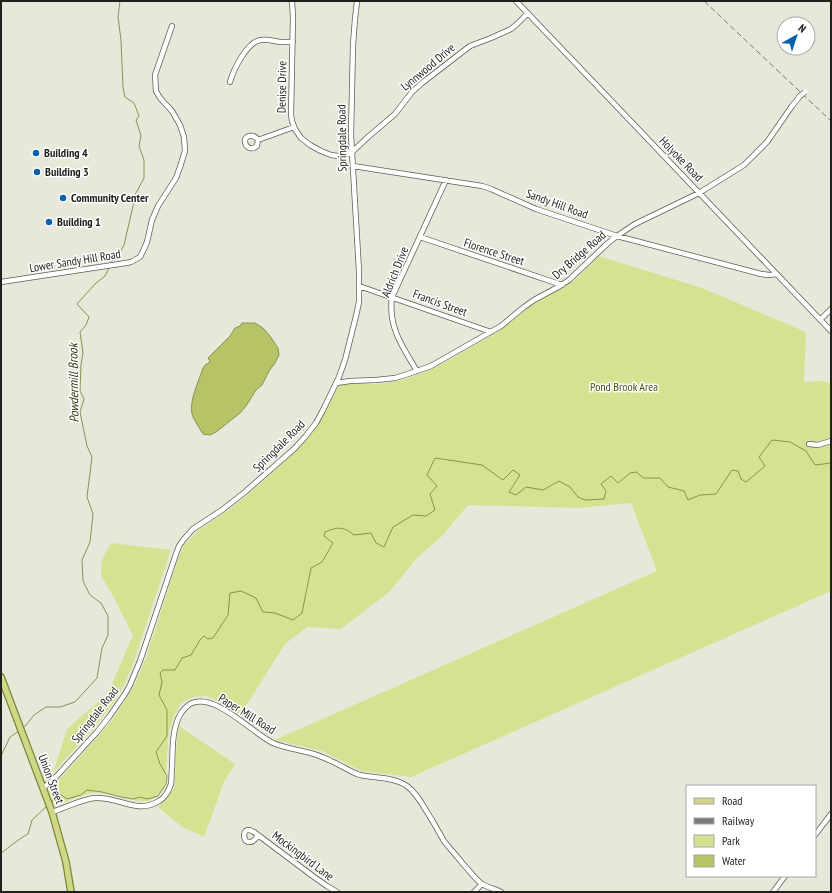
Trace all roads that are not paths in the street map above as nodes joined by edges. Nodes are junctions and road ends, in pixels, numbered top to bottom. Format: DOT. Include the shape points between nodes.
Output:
graph roads {
  1 [pos="292,1"];
  2 [pos="357,1"];
  3 [pos="516,1"];
  4 [pos="528,13"];
  5 [pos="172,26"];
  6 [pos="293,42"];
  7 [pos="230,82"];
  8 [pos="805,92"];
  9 [pos="294,127"];
  10 [pos="258,140"];
  11 [pos="352,152"];
  12 [pos="353,166"];
  13 [pos="446,180"];
  14 [pos="699,193"];
  15 [pos="617,236"];
  16 [pos="420,237"];
  17 [pos="776,274"];
  18 [pos="1,282"];
  19 [pos="562,285"];
  20 [pos="359,286"];
  21 [pos="392,297"];
  22 [pos="831,309"];
  23 [pos="820,320"];
  24 [pos="831,331"];
  25 [pos="491,332"];
  26 [pos="417,371"];
  27 [pos="336,383"];
  28 [pos="831,441"];
  29 [pos="809,444"];
  30 [pos="1,676"];
  31 [pos="43,788"];
  32 [pos="52,812"];
  33 [pos="831,814"];
  34 [pos="816,834"];
  35 [pos="258,835"];
  36 [pos="784,877"];
  37 [pos="482,884"];
  38 [pos="72,892"];
  39 [pos="337,892"];
  40 [pos="474,892"];
  41 [pos="501,892"];
  42 [pos="773,892"];
  1 -- 6 [label="street, Denise Drive"];
  2 -- 11 [label="street, Springdale Road" via="353,45"];
  3 -- 4 [label="street, Holyoke Road"];
  4 -- 11 [label="street, Lynnwood Drive" via="511,29 470,46 422,83 395,114"];
  4 -- 14 [label="street, Holyoke Road"];
  5 -- 18 [label="street, Lower Sandy Hill Road" via="155,75 156,91 180,125 185,150 176,178 152,220 147,242 140,257 126,263"];
  6 -- 7 [label="street" via="262,40 253,43 240,59"];
  6 -- 9 [label="street, Denise Drive" via="291,115"];
  8 -- 14 [label="street, Dry Bridge Road, bridge" via="771,137 747,163"];
  9 -- 10 [label="street"];
  9 -- 11 [label="street, Denise Drive" via="306,143 321,151 338,156"];
  11 -- 12 [label="street, Springdale Road"];
  12 -- 13 [label="street, Sandy Hill Road"];
  12 -- 20 [label="street, Springdale Road"];
  13 -- 15 [label="street, Sandy Hill Road" via="482,186 536,209"];
  13 -- 16 [label="street, Aldrich Drive"];
  14 -- 15 [label="street, Dry Bridge Road" via="635,224"];
  14 -- 17 [label="street, Holyoke Road"];
  15 -- 17 [label="street, Sandy Hill Road" via="761,274"];
  15 -- 19 [label="street, Dry Bridge Road"];
  16 -- 19 [label="street, Florence Street"];
  16 -- 21 [label="street, Aldrich Drive"];
  17 -- 23 [label="street, Holyoke Road"];
  19 -- 25 [label="street, Dry Bridge Road" via="534,300"];
  20 -- 21 [label="street, Francis Street"];
  20 -- 27 [label="street, Springdale Road" via="356,316 345,360"];
  21 -- 25 [label="street, Francis Street"];
  21 -- 26 [label="street, Aldrich Drive" via="395,329"];
  22 -- 23 [label="street"];
  23 -- 24 [label="street, Holyoke Road"];
  25 -- 26 [label="street, Dry Bridge Road" via="431,366"];
  26 -- 27 [label="street, Dry Bridge Road" via="395,378"];
  27 -- 31 [label="street, Springdale Road" via="306,437 245,492 197,526 184,539 176,554 128,690 97,732"];
  28 -- 29 [label="street" via="818,445"];
  30 -- 31 [label="main road, Union Street"];
  31 -- 32 [label="main road, Union Street"];
  32 -- 37 [label="street, Paper Mill Road" via="96,798 139,807 150,806 161,800 171,783 173,740 178,718 191,704 198,701 207,702 234,716 273,743 315,754 360,775 406,785 418,798 444,841"];
  32 -- 38 [label="main road, Union Street"];
  33 -- 34 [label="street"];
  35 -- 39 [label="street, Mockingbird Lane"];
  36 -- 42 [label="street"];
  37 -- 40 [label="street"];
  37 -- 41 [label="street, Paper Mill Road"];
}
